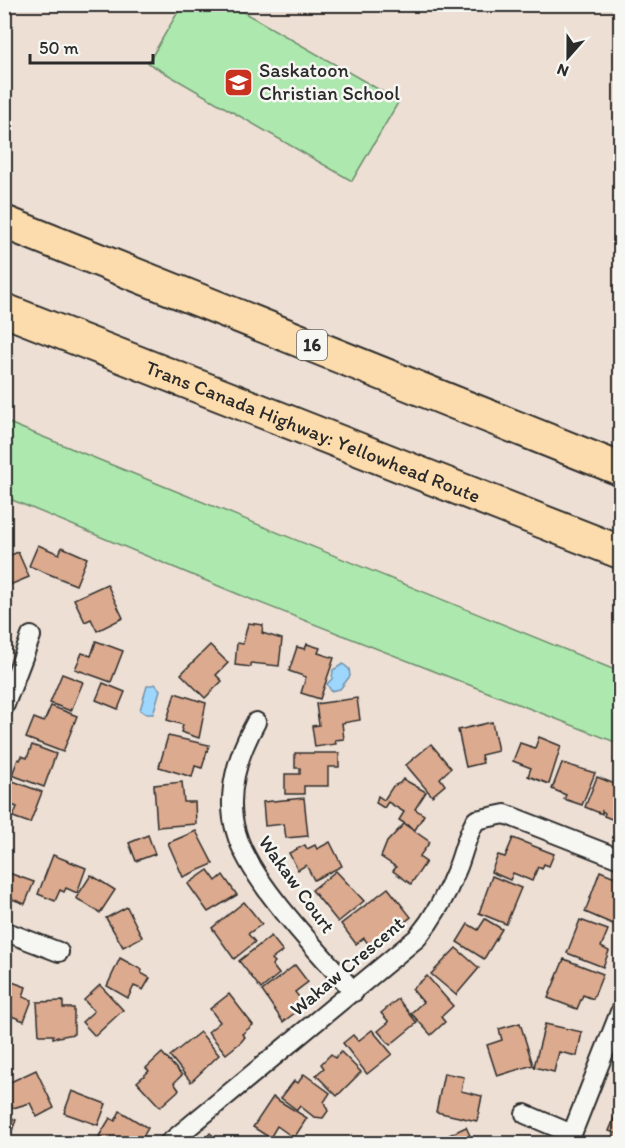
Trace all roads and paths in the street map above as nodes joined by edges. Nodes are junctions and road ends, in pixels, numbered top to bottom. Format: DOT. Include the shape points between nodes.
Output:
graph roads {
  1 [pos="4,222"];
  2 [pos="4,310"];
  3 [pos="621,469"];
  4 [pos="621,552"];
  5 [pos="31,636"];
  6 [pos="4,707"];
  7 [pos="256,722"];
  8 [pos="621,859"];
  9 [pos="4,931"];
  10 [pos="59,952"];
  11 [pos="354,992"];
  12 [pos="621,1012"];
  13 [pos="525,1114"];
  14 [pos="570,1139"];
  15 [pos="168,1143"];
  1 -- 3 [label="highway, 16"];
  2 -- 4 [label="highway, Trans Canada Highway: Yellowhead Route"];
  5 -- 6 [label="street"];
  7 -- 11 [label="street, Wakaw Court" via="242,748 234,780 235,829 244,855"];
  8 -- 11 [label="street, Wakaw Crescent" via="506,814 476,820 437,914 417,938"];
  9 -- 10 [label="street"];
  11 -- 15 [label="street, Wakaw Crescent"];
  12 -- 14 [label="street"];
  13 -- 14 [label="street"];
}
